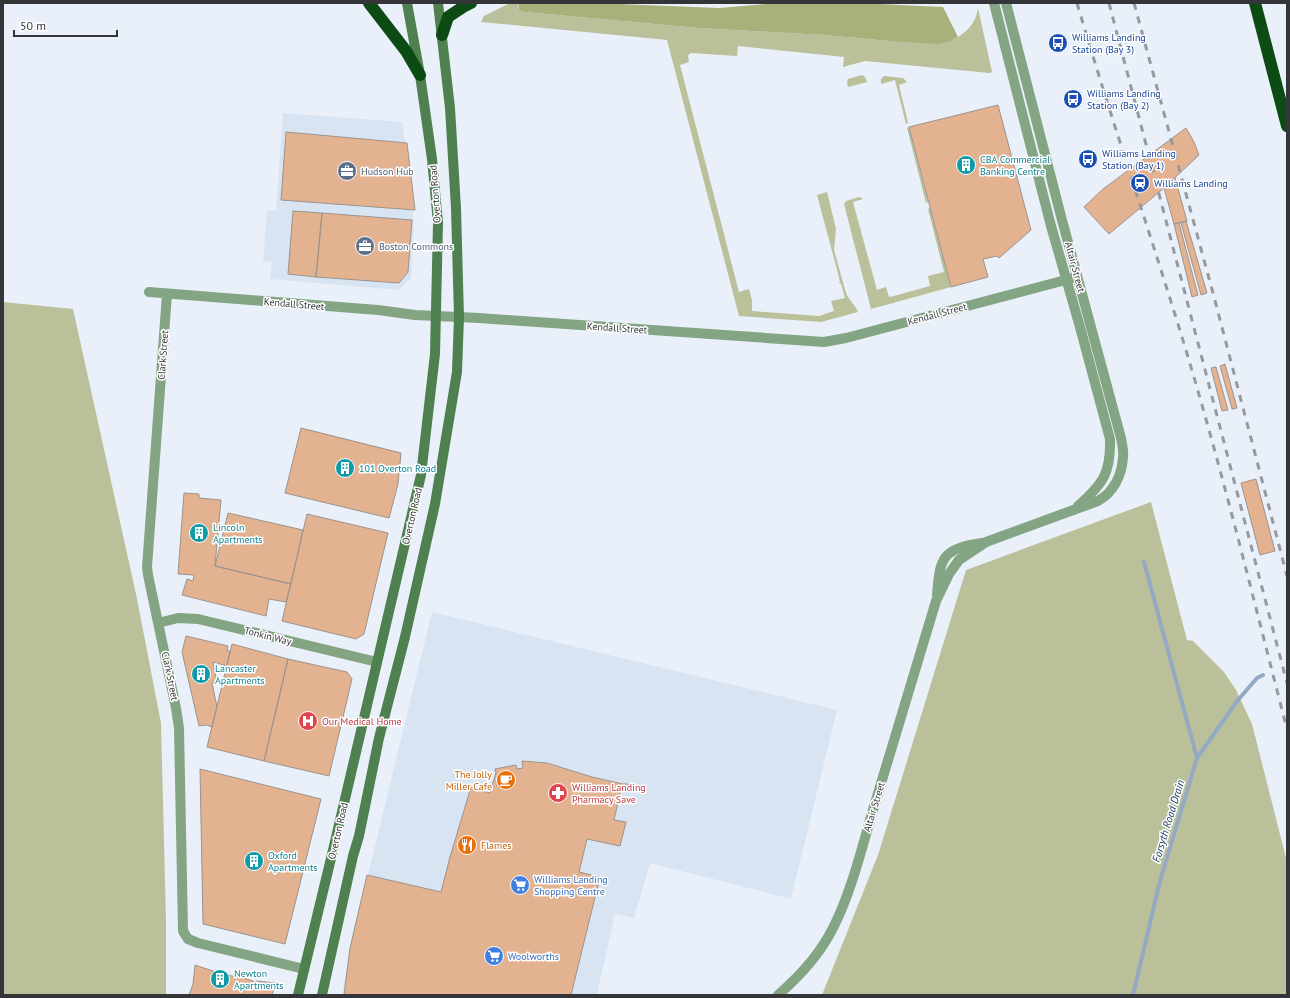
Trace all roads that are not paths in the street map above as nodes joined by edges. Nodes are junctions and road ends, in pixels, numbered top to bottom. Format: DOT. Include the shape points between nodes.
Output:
graph roads {
  1 [pos="369,3"];
  2 [pos="407,3"];
  3 [pos="438,3"];
  4 [pos="471,3"];
  5 [pos="994,3"];
  6 [pos="1006,3"];
  7 [pos="1255,3"];
  8 [pos="442,35"];
  9 [pos="420,75"];
  10 [pos="1287,126"];
  11 [pos="1077,276"];
  12 [pos="1067,279"];
  13 [pos="150,292"];
  14 [pos="167,294"];
  15 [pos="436,317"];
  16 [pos="459,317"];
  17 [pos="1075,508"];
  18 [pos="158,623"];
  19 [pos="377,662"];
  20 [pos="304,969"];
  21 [pos="298,995"];
  22 [pos="322,995"];
  23 [pos="778,995"];
  1 -- 9 [label="highway" via="406,51"];
  2 -- 9 [label="street, Overton Road"];
  3 -- 8 [label="street, Overton Road"];
  4 -- 8 [label="highway" via="448,17"];
  5 -- 12 [label="street, Altair Street"];
  6 -- 11 [label="street, Altair Street"];
  7 -- 10 [label="highway"];
  8 -- 16 [label="street, Overton Road" via="454,161"];
  9 -- 15 [label="street, Overton Road" via="438,223"];
  11 -- 12 [label="street, Kendall Street"];
  11 -- 17 [label="street, Altair Street" via="1121,438 1123,457 1118,480 1111,491 1098,501"];
  12 -- 16 [label="street, Kendall Street" via="824,342"];
  12 -- 17 [label="street, Altair Street" via="1110,439 1110,457 1101,482 1090,496"];
  13 -- 14 [label="street, Kendall Street"];
  14 -- 15 [label="street, Kendall Street" via="378,310"];
  14 -- 18 [label="street, Clark Street" via="147,558"];
  15 -- 16 [label="street, Kendall Street"];
  15 -- 19 [label="street, Overton Road" via="435,354 421,475"];
  16 -- 22 [label="street, Overton Road" via="457,372 435,504 405,638 379,738"];
  17 -- 23 [label="street, Altair Street" via="986,542 959,560 949,574 936,601 840,913 816,955 801,974"];
  18 -- 19 [label="street, Tonkin Way" via="178,618 198,619"];
  18 -- 20 [label="street, Clark Street" via="179,728 182,924 185,935 198,943"];
  19 -- 20 [label="street, Overton Road"];
  20 -- 21 [label="street, Overton Road"];
}
